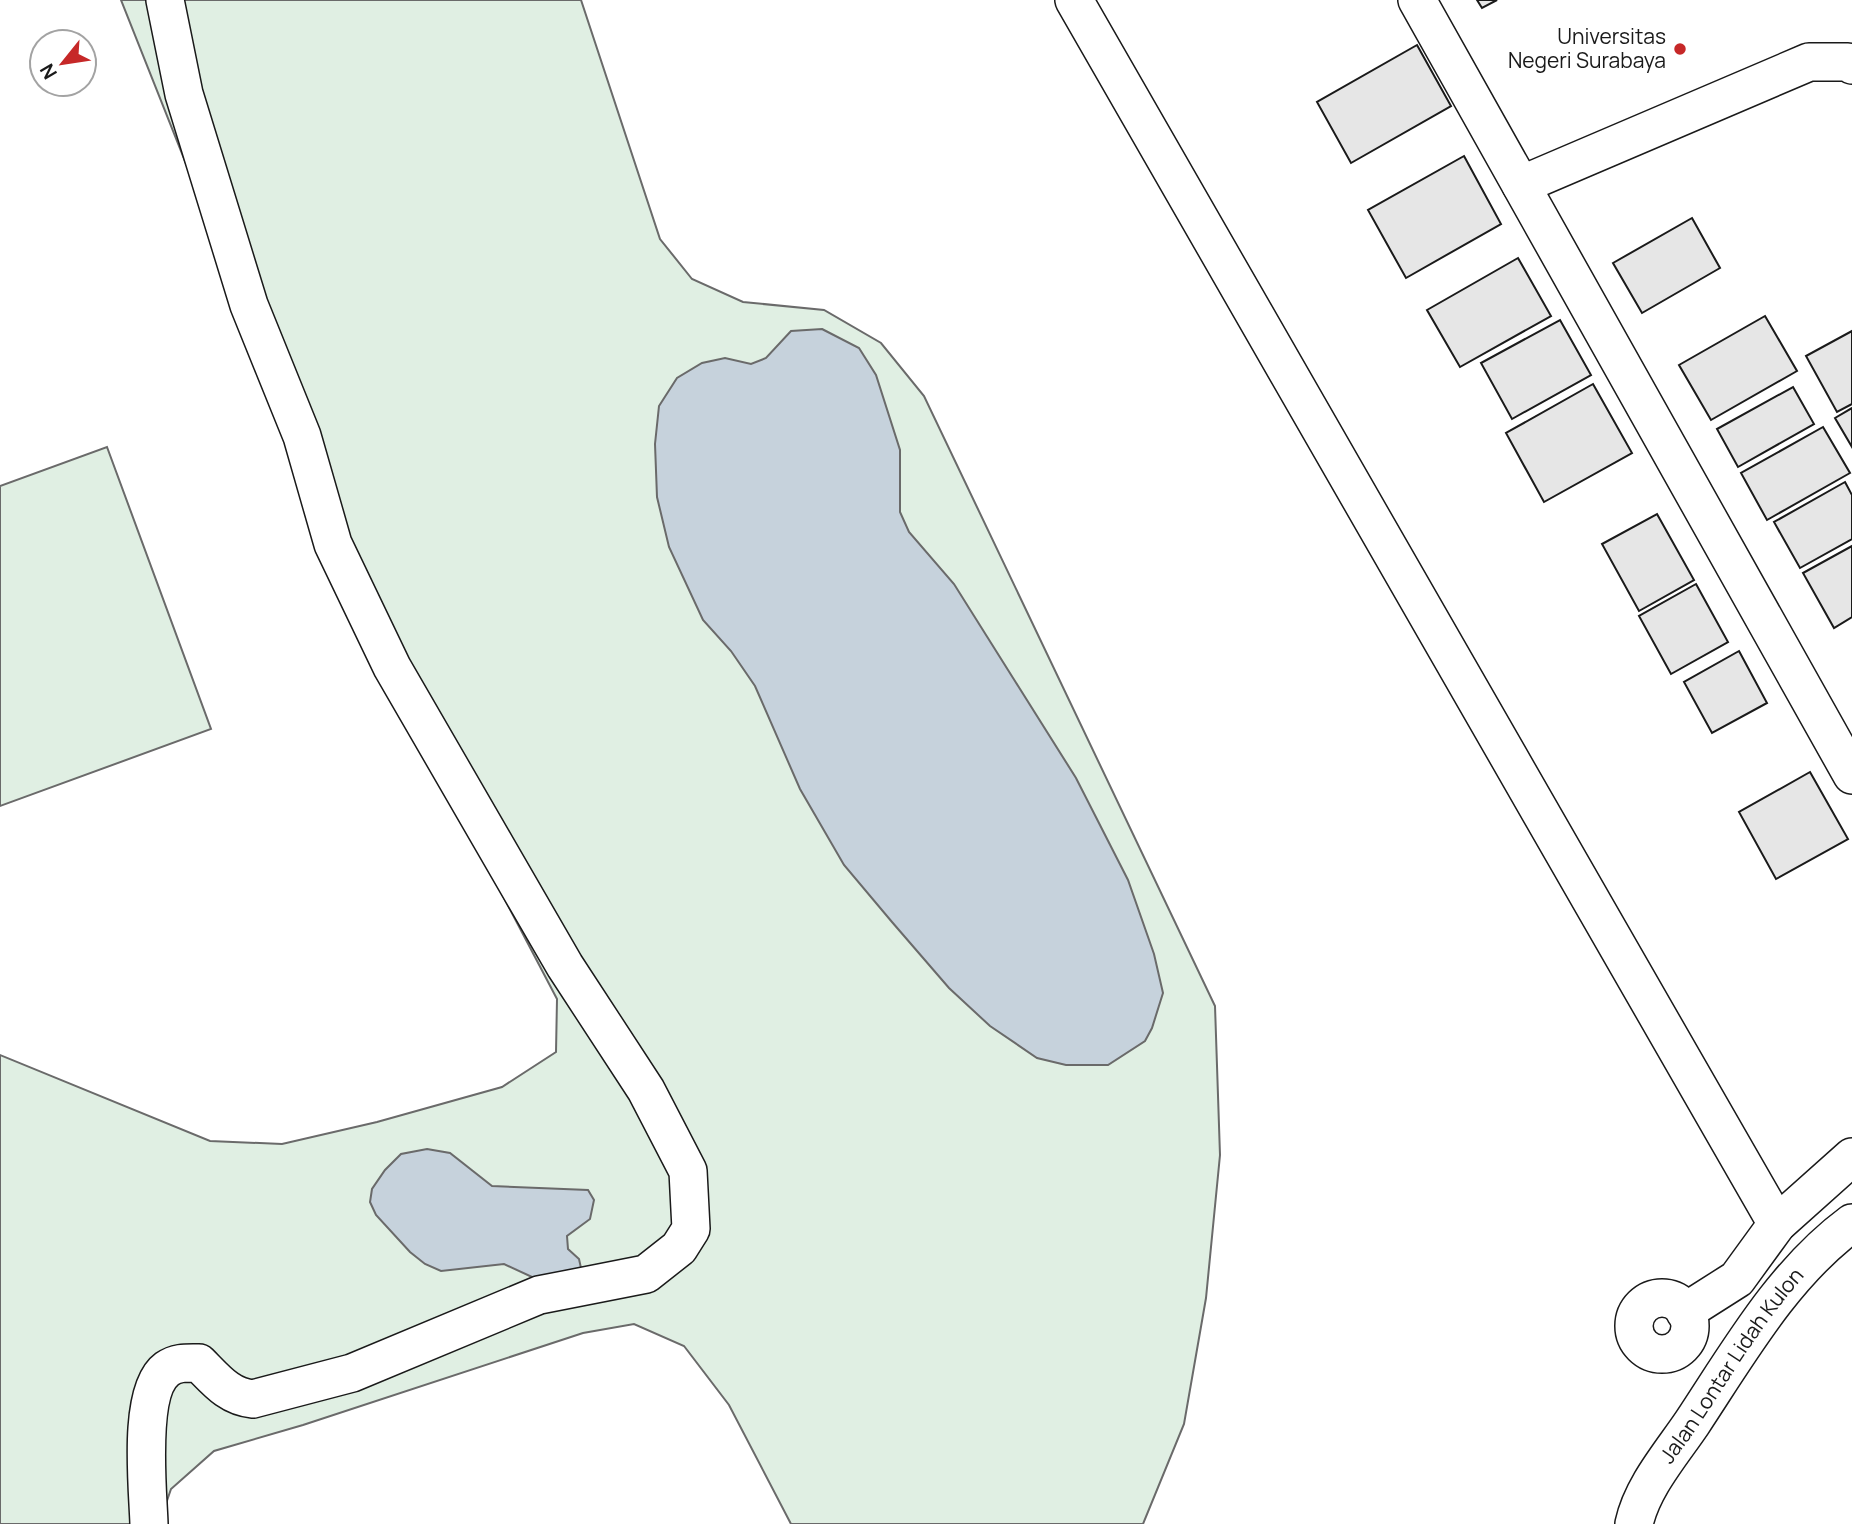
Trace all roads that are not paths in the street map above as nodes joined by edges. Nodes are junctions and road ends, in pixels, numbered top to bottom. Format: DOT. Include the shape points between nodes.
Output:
graph roads {
  1 [pos="165,0"];
  2 [pos="1074,0"];
  3 [pos="1417,0"];
  4 [pos="1852,65"];
  5 [pos="1521,185"];
  6 [pos="1852,775"];
  7 [pos="1852,1157"];
  8 [pos="1852,1223"];
  9 [pos="1777,1224"];
  10 [pos="1685,1312"];
  11 [pos="149,1524"];
  12 [pos="1634,1524"];
  1 -- 11 [label="street" via="184,94 249,305 302,436 333,544 399,679 565,966 646,1090 688,1171 691,1229 679,1248 646,1274 539,1296 352,1373 253,1399 229,1392 199,1363 181,1363 166,1370 155,1384 147,1419"];
  2 -- 9 [label="street"];
  3 -- 5 [label="street"];
  4 -- 5 [label="street" via="1809,62"];
  5 -- 6 [label="street"];
  7 -- 9 [label="street"];
  8 -- 12 [label="street, Jalan Lontar Lidah Kulon" via="1794,1276 1761,1319 1647,1491"];
  9 -- 10 [label="street" via="1737,1279"];
}
